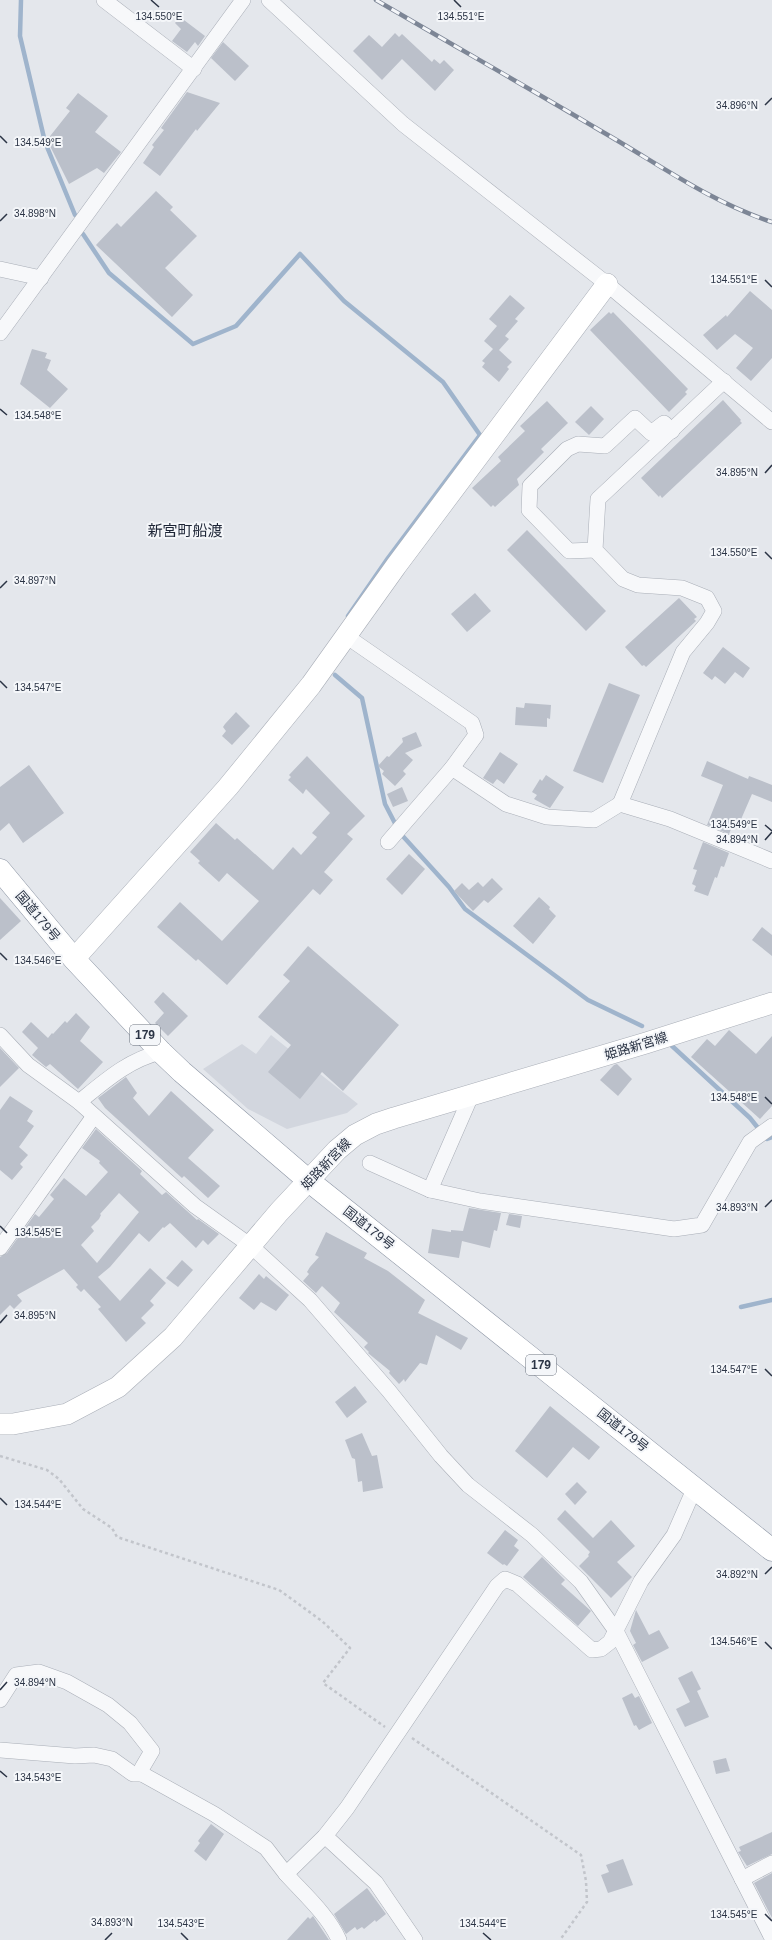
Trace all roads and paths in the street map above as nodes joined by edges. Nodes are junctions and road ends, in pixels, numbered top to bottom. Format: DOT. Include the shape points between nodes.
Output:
graph roads {
  1 [pos="104,0"];
  2 [pos="243,0"];
  3 [pos="270,0"];
  4 [pos="194,69"];
  5 [pos="0,270"];
  6 [pos="41,278"];
  7 [pos="607,284"];
  8 [pos="0,333"];
  9 [pos="724,382"];
  10 [pos="772,422"];
  11 [pos="672,431"];
  12 [pos="595,550"];
  13 [pos="346,636"];
  14 [pos="452,768"];
  15 [pos="620,804"];
  16 [pos="388,842"];
  17 [pos="772,861"];
  18 [pos="0,870"];
  19 [pos="74,959"];
  20 [pos="772,1003"];
  21 [pos="0,1035"];
  22 [pos="161,1052"];
  23 [pos="471,1096"];
  24 [pos="79,1102"];
  25 [pos="94,1116"];
  26 [pos="772,1126"];
  27 [pos="370,1164"];
  28 [pos="309,1181"];
  29 [pos="430,1190"];
  30 [pos="251,1246"];
  31 [pos="0,1248"];
  32 [pos="0,1424"];
  33 [pos="0,1456"];
  34 [pos="695,1487"];
  35 [pos="772,1550"];
  36 [pos="616,1631"];
  37 [pos="0,1700"];
  38 [pos="398,1732"];
  39 [pos="0,1750"];
  40 [pos="142,1774"];
  41 [pos="325,1836"];
  42 [pos="772,1863"];
  43 [pos="286,1874"];
  44 [pos="742,1879"];
  45 [pos="771,1932"];
  46 [pos="339,1940"];
  47 [pos="415,1940"];
  48 [pos="560,1940"];
  1 -- 4 [label="street"];
  2 -- 4 [label="street"];
  3 -- 7 [label="street" via="404,124"];
  4 -- 6 [label="street"];
  5 -- 6 [label="street"];
  6 -- 8 [label="street"];
  7 -- 9 [label="street"];
  7 -- 13 [label="main road"];
  9 -- 10 [label="street"];
  9 -- 11 [label="street"];
  11 -- 12 [label="street" via="598,500"];
  11 -- 12 [label="street" via="664,423 651,433 635,418 605,446 578,444 567,449 530,486 529,510 569,551"];
  12 -- 15 [label="street" via="623,579 638,585 682,588 707,598 714,611 683,652"];
  13 -- 14 [label="street" via="472,723 476,735"];
  13 -- 19 [label="main road" via="311,685 228,787"];
  14 -- 15 [label="street" via="506,804 547,817 594,820"];
  14 -- 16 [label="street"];
  15 -- 17 [label="street" via="670,820"];
  18 -- 19 [label="highway, 国道179号 / 179"];
  19 -- 22 [label="highway, 国道179号 / 179"];
  20 -- 23 [label="main road, 姫路新宮線"];
  21 -- 24 [label="street" via="28,1065"];
  22 -- 24 [label="street" via="144,1056 120,1069"];
  22 -- 28 [label="highway, 国道179号 / 179"];
  23 -- 28 [label="main road, 姫路新宮線" via="394,1118 354,1134"];
  23 -- 29 [label="street"];
  24 -- 25 [label="street"];
  25 -- 30 [label="street" via="195,1206"];
  25 -- 31 [label="street"];
  26 -- 29 [label="street" via="750,1142 702,1224 674,1229 480,1201"];
  27 -- 29 [label="street"];
  28 -- 30 [label="main road, 姫路新宮線"];
  28 -- 34 [label="highway, 国道179号 / 179"];
  30 -- 32 [label="main road, 姫路新宮線" via="173,1337 118,1386 67,1414"];
  30 -- 36 [label="street" via="310,1300 468,1485 532,1535 581,1582"];
  33 -- 38 [label="path" via="47,1470 60,1479 83,1509 112,1528 117,1537 279,1590 322,1621 350,1648 323,1683"];
  34 -- 35 [label="highway, 国道179号 / 179"];
  34 -- 36 [label="street" via="674,1535 641,1581"];
  36 -- 38 [label="street" via="610,1642 601,1649 592,1650 517,1584 505,1579 497,1586"];
  36 -- 44 [label="street"];
  37 -- 40 [label="street" via="16,1675 39,1672 67,1682 108,1705 130,1723 152,1750 142,1768"];
  38 -- 41 [label="street"];
  38 -- 48 [label="path" via="581,1855 586,1881 586,1902"];
  39 -- 40 [label="street" via="75,1756 94,1755 112,1759 133,1774"];
  40 -- 43 [label="street" via="214,1814 266,1848"];
  41 -- 43 [label="street"];
  41 -- 47 [label="street" via="376,1883"];
  42 -- 44 [label="street"];
  43 -- 46 [label="street" via="319,1910"];
  44 -- 45 [label="street"];
}
